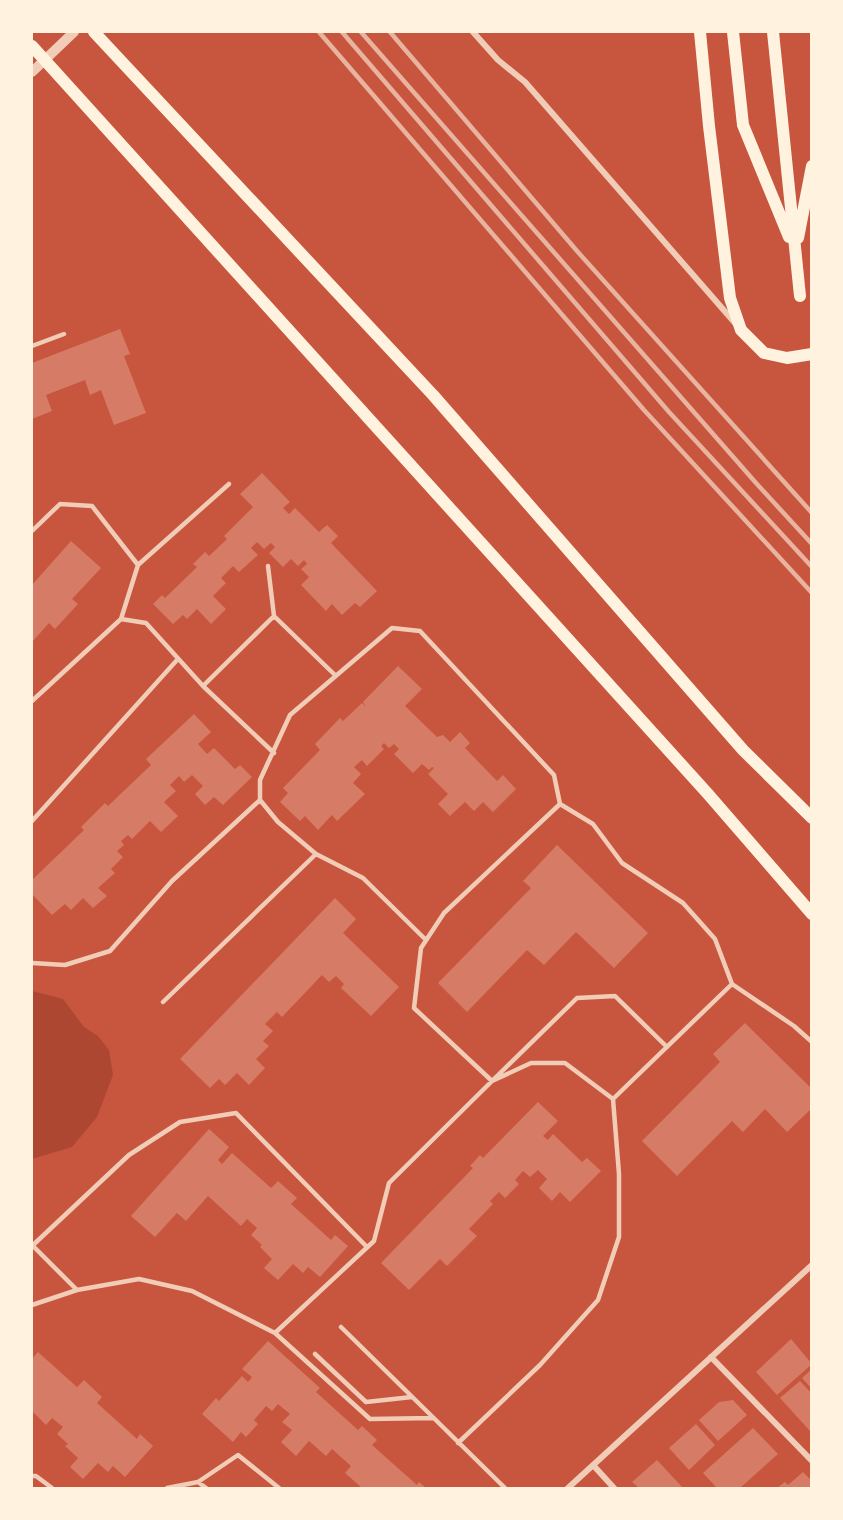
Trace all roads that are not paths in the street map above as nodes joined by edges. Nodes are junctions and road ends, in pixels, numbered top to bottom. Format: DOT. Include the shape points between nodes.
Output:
graph roads {
  1 [pos="74,32"];
  2 [pos="94,32"];
  3 [pos="473,32"];
  4 [pos="700,32"];
  5 [pos="733,32"];
  6 [pos="773,32"];
  7 [pos="32,46"];
  8 [pos="44,61"];
  9 [pos="32,72"];
  10 [pos="812,166"];
  11 [pos="795,251"];
  12 [pos="800,296"];
  13 [pos="741,330"];
  14 [pos="64,334"];
  15 [pos="32,346"];
  16 [pos="812,354"];
  17 [pos="230,484"];
  18 [pos="32,531"];
  19 [pos="138,565"];
  20 [pos="268,566"];
  21 [pos="274,616"];
  22 [pos="121,619"];
  23 [pos="177,660"];
  24 [pos="336,676"];
  25 [pos="203,686"];
  26 [pos="32,701"];
  27 [pos="274,753"];
  28 [pos="260,800"];
  29 [pos="560,804"];
  30 [pos="812,818"];
  31 [pos="32,821"];
  32 [pos="316,854"];
  33 [pos="812,914"];
  34 [pos="426,940"];
  35 [pos="32,963"];
  36 [pos="732,984"];
  37 [pos="163,1002"];
  38 [pos="812,1042"];
  39 [pos="667,1047"];
  40 [pos="492,1081"];
  41 [pos="613,1099"];
  42 [pos="32,1245"];
  43 [pos="367,1247"];
  44 [pos="812,1265"];
  45 [pos="77,1290"];
  46 [pos="32,1305"];
  47 [pos="341,1327"];
  48 [pos="275,1333"];
  49 [pos="315,1354"];
  50 [pos="711,1357"];
  51 [pos="411,1397"];
  52 [pos="433,1418"];
  53 [pos="458,1443"];
  54 [pos="812,1461"];
  55 [pos="593,1465"];
  56 [pos="32,1476"];
  57 [pos="198,1482"];
  58 [pos="52,1488"];
  59 [pos="166,1488"];
  60 [pos="206,1488"];
  61 [pos="279,1488"];
  62 [pos="505,1488"];
  63 [pos="568,1488"];
  64 [pos="614,1488"];
  1 -- 8 [label="street"];
  2 -- 30 [label="main road" via="432,395 743,750"];
  3 -- 13 [label="street" via="525,82"];
  4 -- 13 [label="main road" via="730,298"];
  5 -- 11 [label="main road" via="743,125"];
  6 -- 11 [label="main road"];
  7 -- 8 [label="main road"];
  8 -- 9 [label="street"];
  8 -- 33 [label="main road"];
  10 -- 11 [label="main road"];
  11 -- 12 [label="main road"];
  13 -- 16 [label="main road" via="764,353 787,358"];
  14 -- 15 [label="lane"];
  17 -- 19 [label="lane"];
  18 -- 19 [label="lane" via="60,504 92,506"];
  19 -- 22 [label="lane"];
  20 -- 21 [label="lane"];
  21 -- 24 [label="lane"];
  21 -- 25 [label="lane"];
  22 -- 23 [label="lane" via="146,623"];
  22 -- 26 [label="lane"];
  23 -- 25 [label="lane"];
  23 -- 31 [label="lane"];
  24 -- 27 [label="lane" via="290,716"];
  24 -- 29 [label="lane" via="392,628 420,631 554,775"];
  25 -- 27 [label="lane"];
  27 -- 28 [label="lane" via="260,780"];
  28 -- 32 [label="lane" via="278,822"];
  28 -- 35 [label="lane" via="172,881 110,951 65,965"];
  29 -- 34 [label="lane" via="444,913"];
  29 -- 36 [label="lane" via="593,824 622,863 683,903 715,939"];
  32 -- 34 [label="lane" via="363,878"];
  32 -- 37 [label="lane"];
  34 -- 40 [label="lane" via="421,948 414,1008"];
  36 -- 38 [label="lane"];
  36 -- 39 [label="lane"];
  39 -- 40 [label="lane" via="615,996 577,998"];
  39 -- 41 [label="lane"];
  40 -- 41 [label="lane" via="531,1063 566,1063"];
  40 -- 43 [label="lane" via="389,1183 374,1241"];
  41 -- 53 [label="lane" via="619,1237 598,1300 540,1365"];
  42 -- 43 [label="lane" via="129,1155 180,1122 236,1113"];
  42 -- 45 [label="lane"];
  43 -- 48 [label="lane"];
  44 -- 50 [label="street"];
  45 -- 46 [label="lane"];
  45 -- 48 [label="lane" via="139,1278 192,1291"];
  47 -- 51 [label="lane"];
  48 -- 52 [label="lane" via="370,1419"];
  49 -- 51 [label="lane" via="366,1402"];
  50 -- 54 [label="street"];
  50 -- 55 [label="street"];
  51 -- 52 [label="lane"];
  52 -- 53 [label="lane"];
  53 -- 62 [label="lane"];
  55 -- 63 [label="street"];
  55 -- 64 [label="street"];
  56 -- 58 [label="lane"];
  57 -- 59 [label="lane"];
  57 -- 60 [label="lane"];
  57 -- 61 [label="lane" via="238,1455"];
}
